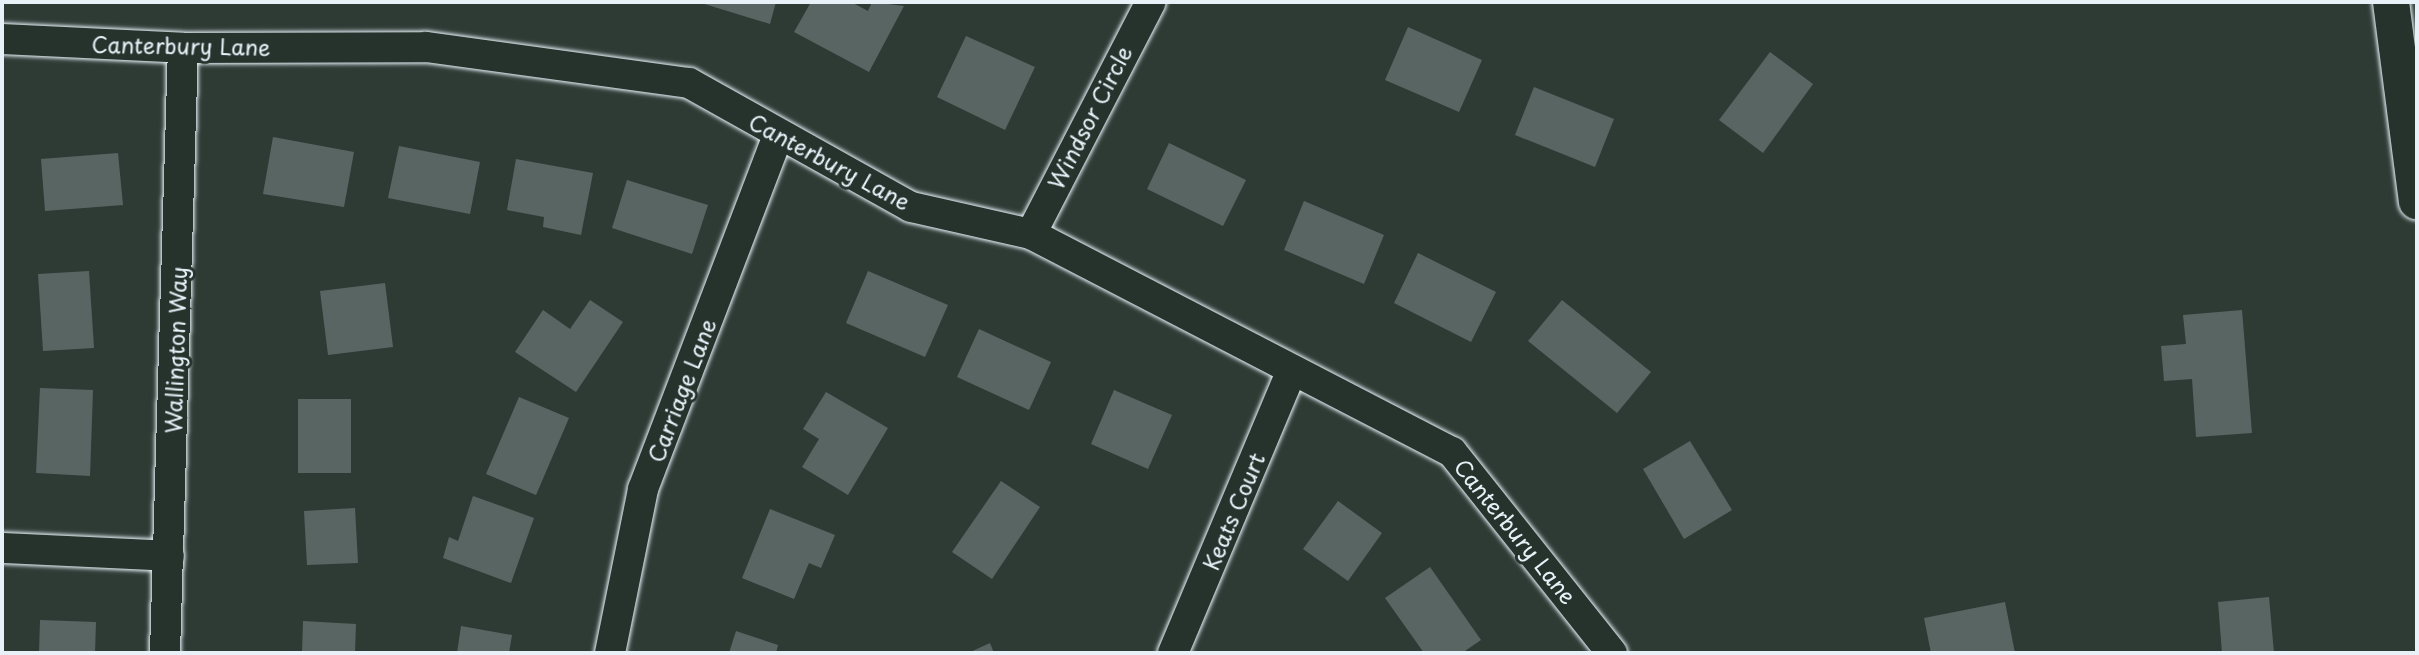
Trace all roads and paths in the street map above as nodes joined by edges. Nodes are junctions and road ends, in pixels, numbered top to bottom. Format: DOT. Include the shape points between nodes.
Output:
graph roads {
  1 [pos="1151,2"];
  2 [pos="2391,2"];
  3 [pos="2,39"];
  4 [pos="183,48"];
  5 [pos="778,135"];
  6 [pos="2417,201"];
  7 [pos="1031,234"];
  8 [pos="1292,370"];
  9 [pos="2,548"];
  10 [pos="169,556"];
  11 [pos="165,653"];
  12 [pos="610,653"];
  13 [pos="1173,653"];
  14 [pos="1612,653"];
  1 -- 7 [label="street, Windsor Circle"];
  2 -- 6 [label="street"];
  3 -- 4 [label="street, Canterbury Lane"];
  4 -- 5 [label="street, Canterbury Lane" via="426,47 689,83"];
  4 -- 10 [label="street, Wallington Way"];
  5 -- 7 [label="street, Canterbury Lane" via="911,207"];
  5 -- 12 [label="street, Carriage Lane" via="643,489"];
  7 -- 8 [label="street, Canterbury Lane"];
  8 -- 13 [label="street, Keats Court"];
  8 -- 14 [label="street, Canterbury Lane" via="1452,452"];
  9 -- 10 [label="street"];
  10 -- 11 [label="street, Wallington Way"];
}
